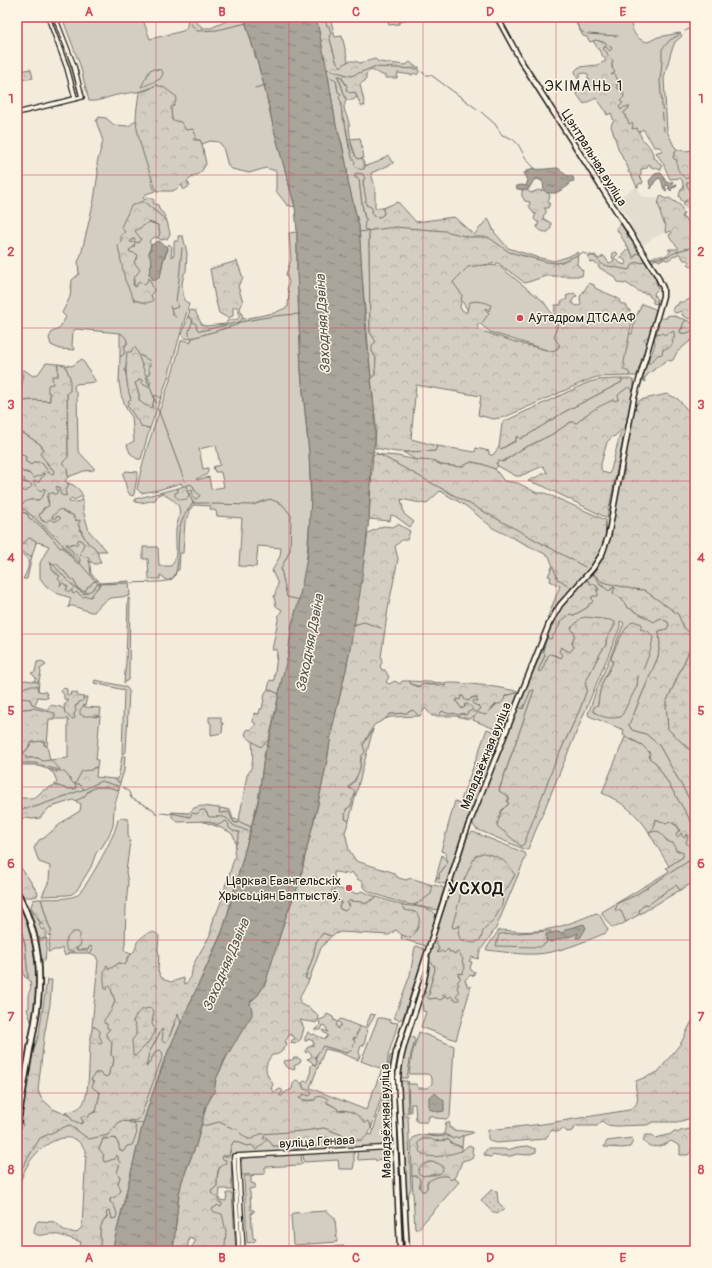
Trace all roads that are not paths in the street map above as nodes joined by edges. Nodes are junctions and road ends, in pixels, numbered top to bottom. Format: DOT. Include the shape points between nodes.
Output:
graph roads {
  1 [pos="48,17"];
  2 [pos="55,17"];
  3 [pos="498,17"];
  4 [pos="75,98"];
  5 [pos="17,113"];
  6 [pos="663,288"];
  7 [pos="17,892"];
  8 [pos="428,948"];
  9 [pos="17,1126"];
  10 [pos="395,1147"];
  11 [pos="401,1147"];
  12 [pos="236,1156"];
  13 [pos="239,1251"];
  14 [pos="243,1251"];
  15 [pos="400,1251"];
  16 [pos="407,1251"];
  1 -- 4 [label="street"];
  2 -- 4 [label="street" via="74,66 82,97"];
  3 -- 6 [label="main road, Цэнтральная вуліца" via="521,61 658,275"];
  4 -- 5 [label="street"];
  6 -- 8 [label="main road, Маладзёжная вуліца" via="660,309 634,398 608,537 598,561 560,605 549,624 467,828"];
  7 -- 9 [label="main road" via="33,934 38,957 39,986 38,1007"];
  8 -- 10 [label="main road, Маладзёжная вуліца" via="393,1069"];
  8 -- 11 [label="main road, Маладзёжная вуліца" via="425,977 399,1068"];
  10 -- 11 [label="main road, вуліца Генава"];
  10 -- 12 [label="street, вуліца Генава"];
  10 -- 15 [label="main road, Маладзёжная вуліца"];
  11 -- 16 [label="main road, Маладзёжная вуліца"];
  12 -- 13 [label="street"];
  12 -- 14 [label="street"];
}
